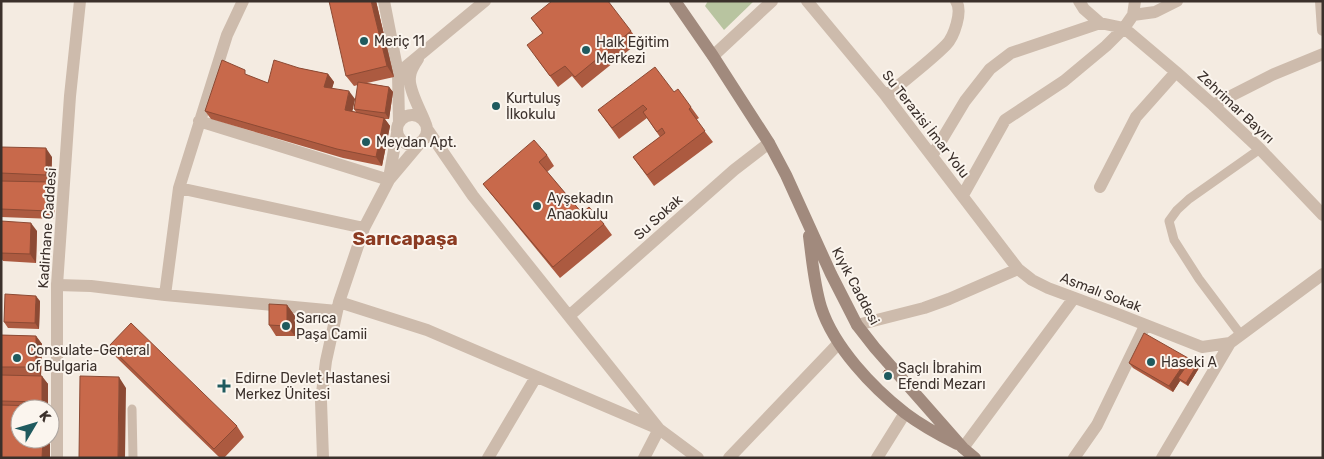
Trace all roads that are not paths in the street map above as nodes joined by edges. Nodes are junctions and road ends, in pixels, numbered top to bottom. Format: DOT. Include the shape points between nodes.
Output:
graph roads {
  1 [pos="80,1"];
  2 [pos="243,1"];
  3 [pos="384,1"];
  4 [pos="485,1"];
  5 [pos="675,1"];
  6 [pos="772,1"];
  7 [pos="807,1"];
  8 [pos="956,1"];
  9 [pos="1079,1"];
  10 [pos="1135,1"];
  11 [pos="1177,1"];
  12 [pos="1321,1"];
  13 [pos="1133,15"];
  14 [pos="1100,23"];
  15 [pos="1124,28"];
  16 [pos="1323,30"];
  17 [pos="1323,54"];
  18 [pos="420,56"];
  19 [pos="713,56"];
  20 [pos="1176,72"];
  21 [pos="398,73"];
  22 [pos="886,96"];
  23 [pos="1213,105"];
  24 [pos="199,120"];
  25 [pos="427,127"];
  26 [pos="398,128"];
  27 [pos="421,142"];
  28 [pos="769,143"];
  29 [pos="1260,149"];
  30 [pos="932,156"];
  31 [pos="389,180"];
  32 [pos="1100,187"];
  33 [pos="179,188"];
  34 [pos="964,196"];
  35 [pos="1323,215"];
  36 [pos="808,224"];
  37 [pos="364,228"];
  38 [pos="1018,268"];
  39 [pos="1323,274"];
  40 [pos="57,284"];
  41 [pos="165,295"];
  42 [pos="1074,298"];
  43 [pos="338,306"];
  44 [pos="569,316"];
  45 [pos="857,325"];
  46 [pos="1145,326"];
  47 [pos="1241,335"];
  48 [pos="1230,343"];
  49 [pos="838,344"];
  50 [pos="536,377"];
  51 [pos="132,409"];
  52 [pos="905,413"];
  53 [pos="659,428"];
  54 [pos="963,448"];
  55 [pos="57,458"];
  56 [pos="133,458"];
  57 [pos="323,458"];
  58 [pos="488,458"];
  59 [pos="644,458"];
  60 [pos="698,458"];
  61 [pos="729,458"];
  62 [pos="877,458"];
  63 [pos="975,458"];
  64 [pos="1074,458"];
  65 [pos="1162,458"];
  1 -- 40 [label="street, Kadirhane Caddesi"];
  2 -- 24 [label="street" via="227,35"];
  3 -- 21 [label="street"];
  4 -- 18 [label="street"];
  5 -- 19 [label="main road, Kıyık Caddesi"];
  6 -- 19 [label="street"];
  7 -- 22 [label="street, Su Terazisi İmar Yolu"];
  8 -- 22 [label="street" via="959,5 958,19 948,43"];
  9 -- 14 [label="street"];
  10 -- 13 [label="street"];
  11 -- 13 [label="street" via="1154,12"];
  12 -- 16 [label="street"];
  13 -- 15 [label="street"];
  14 -- 15 [label="street"];
  14 -- 30 [label="street" via="1011,54 990,69 965,101"];
  15 -- 20 [label="street, Zehrimar Bayırı"];
  15 -- 34 [label="street" via="1064,81 1005,120"];
  17 -- 23 [label="street"];
  18 -- 21 [label="street"];
  18 -- 25 [label="street" via="412,69 410,85"];
  19 -- 28 [label="main road, Kıyık Caddesi"];
  20 -- 23 [label="street, Zehrimar Bayırı"];
  20 -- 32 [label="street" via="1136,117"];
  21 -- 26 [label="street"];
  22 -- 30 [label="street, Su Terazisi İmar Yolu"];
  23 -- 29 [label="street, Zehrimar Bayırı"];
  24 -- 31 [label="street"];
  24 -- 33 [label="street"];
  25 -- 26 [label="street" via="420,117 410,115"];
  25 -- 27 [label="street"];
  25 -- 44 [label="street" via="473,196"];
  26 -- 27 [label="street" via="402,142"];
  26 -- 31 [label="street"];
  27 -- 31 [label="street"];
  28 -- 36 [label="main road, Kıyık Caddesi"];
  28 -- 44 [label="street, Su Sokak"];
  29 -- 35 [label="street, Zehrimar Bayırı"];
  29 -- 47 [label="lane" via="1189,200 1169,221 1174,240"];
  30 -- 34 [label="street, Su Terazisi İmar Yolu"];
  31 -- 37 [label="street"];
  33 -- 37 [label="street"];
  33 -- 41 [label="street"];
  34 -- 38 [label="street, Su Terazisi İmar Yolu"];
  36 -- 45 [label="main road, Kıyık Caddesi"];
  36 -- 49 [label="main road, Kıyık Caddesi" via="821,308"];
  37 -- 43 [label="street"];
  38 -- 42 [label="street, Asmalı Sokak" via="1032,280"];
  38 -- 45 [label="street" via="924,308"];
  39 -- 47 [label="street, Asmalı Sokak"];
  40 -- 41 [label="street"];
  40 -- 55 [label="street, Kadirhane Caddesi"];
  41 -- 43 [label="street"];
  42 -- 46 [label="street, Asmalı Sokak"];
  42 -- 54 [label="street"];
  43 -- 50 [label="street" via="427,330"];
  43 -- 57 [label="street" via="321,401"];
  44 -- 53 [label="street"];
  45 -- 54 [label="main road, Kıyık Caddesi"];
  46 -- 48 [label="street, Asmalı Sokak" via="1202,347"];
  46 -- 64 [label="street" via="1097,426"];
  47 -- 48 [label="street, Asmalı Sokak"];
  48 -- 65 [label="street"];
  49 -- 52 [label="main road, Kıyık Caddesi" via="873,384"];
  49 -- 61 [label="street"];
  50 -- 53 [label="street"];
  50 -- 58 [label="street"];
  51 -- 56 [label="lane"];
  52 -- 54 [label="main road, Kıyık Caddesi"];
  52 -- 62 [label="street"];
  53 -- 59 [label="street"];
  53 -- 60 [label="street"];
  54 -- 63 [label="main road, Kıyık Caddesi"];
}
